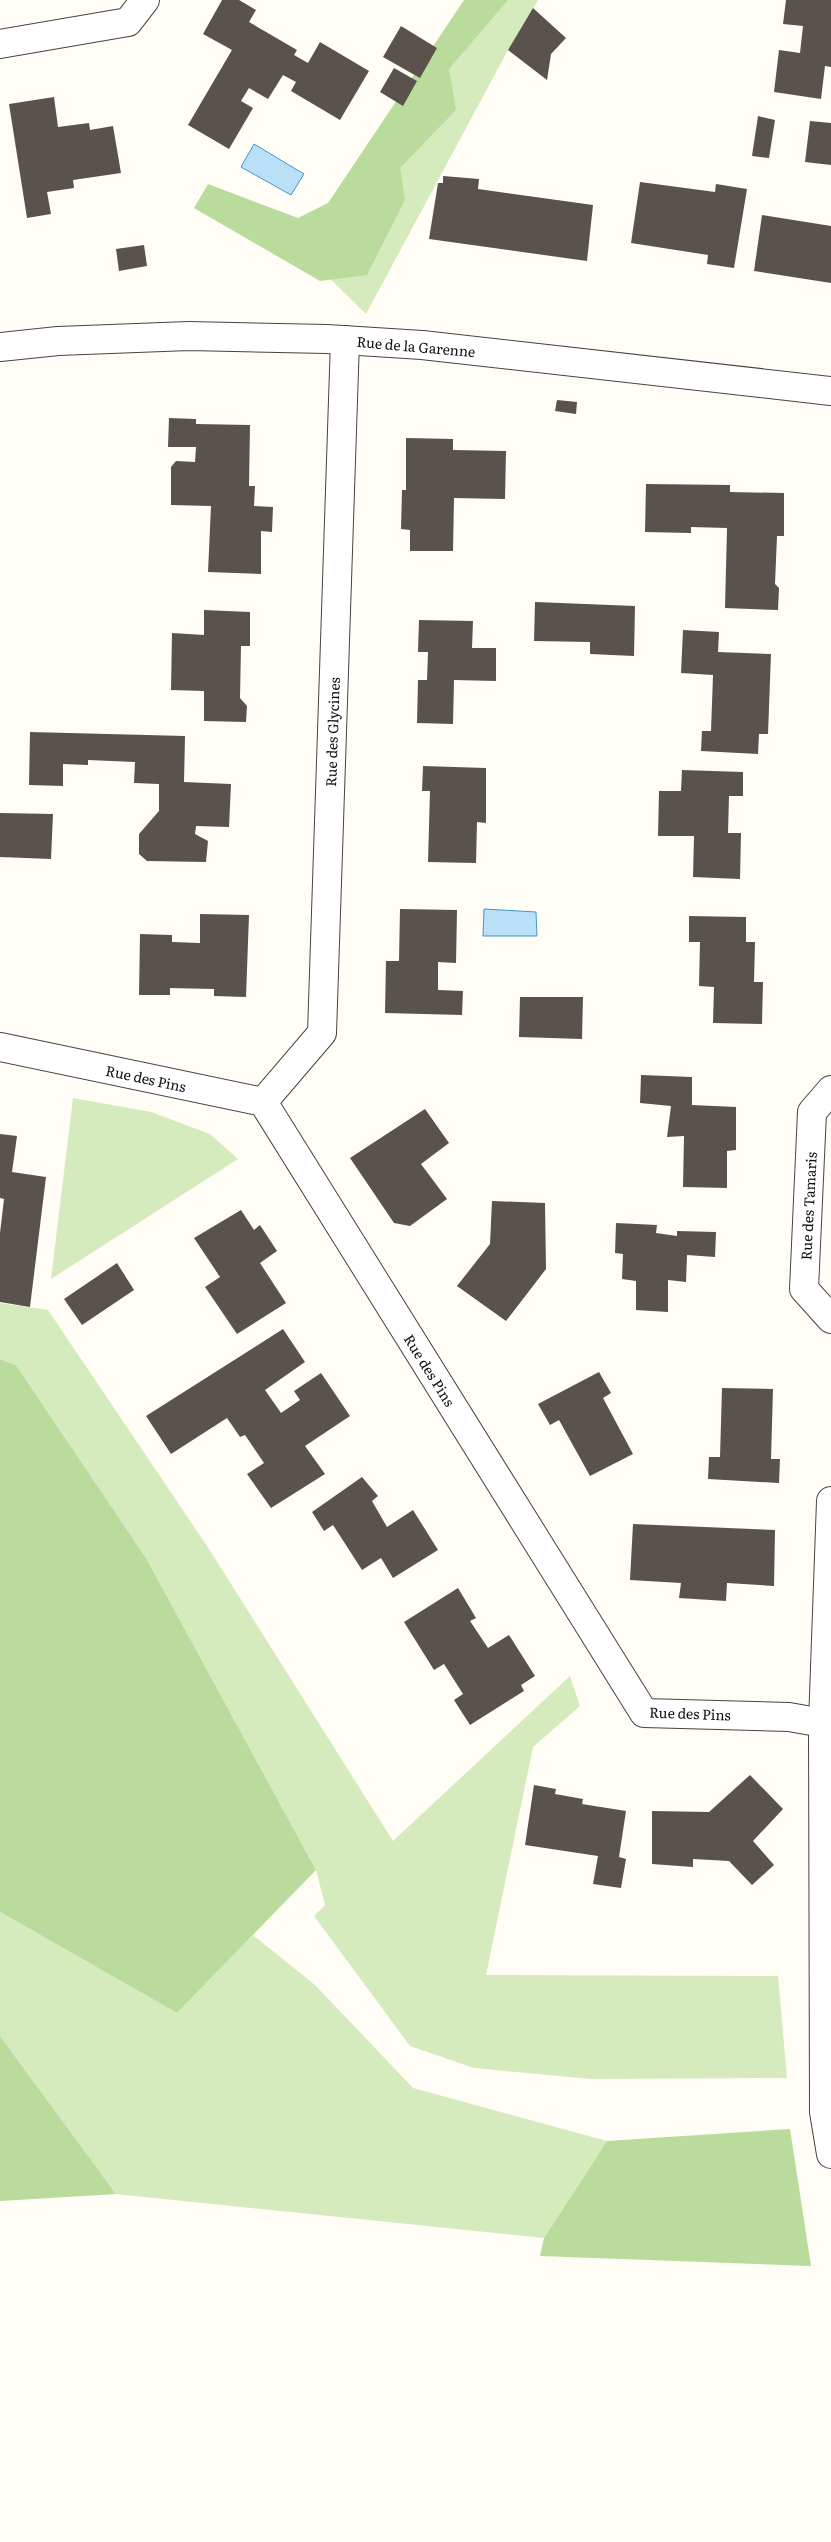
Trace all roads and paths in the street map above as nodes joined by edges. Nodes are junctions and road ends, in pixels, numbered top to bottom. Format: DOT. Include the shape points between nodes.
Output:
graph roads {
  1 [pos="145,0"];
  2 [pos="0,44"];
  3 [pos="345,340"];
  4 [pos="0,346"];
  5 [pos="831,391"];
  6 [pos="0,1048"];
  7 [pos="831,1090"];
  8 [pos="263,1102"];
  9 [pos="831,1319"];
  10 [pos="831,1501"];
  11 [pos="823,1723"];
  12 [pos="831,2154"];
  1 -- 2 [label="street" via="128,22"];
  3 -- 4 [label="street, Rue de la Garenne" via="189,336"];
  3 -- 5 [label="street, Rue de la Garenne" via="422,345"];
  3 -- 8 [label="street, Rue des Glycines" via="322,1033"];
  6 -- 8 [label="street, Rue des Pins"];
  7 -- 9 [label="street, Rue des Tamaris" via="812,1112 804,1289"];
  8 -- 11 [label="street, Rue des Pins" via="644,1713 789,1717"];
  10 -- 11 [label="street"];
  11 -- 12 [label="street" via="824,2112"];
}
